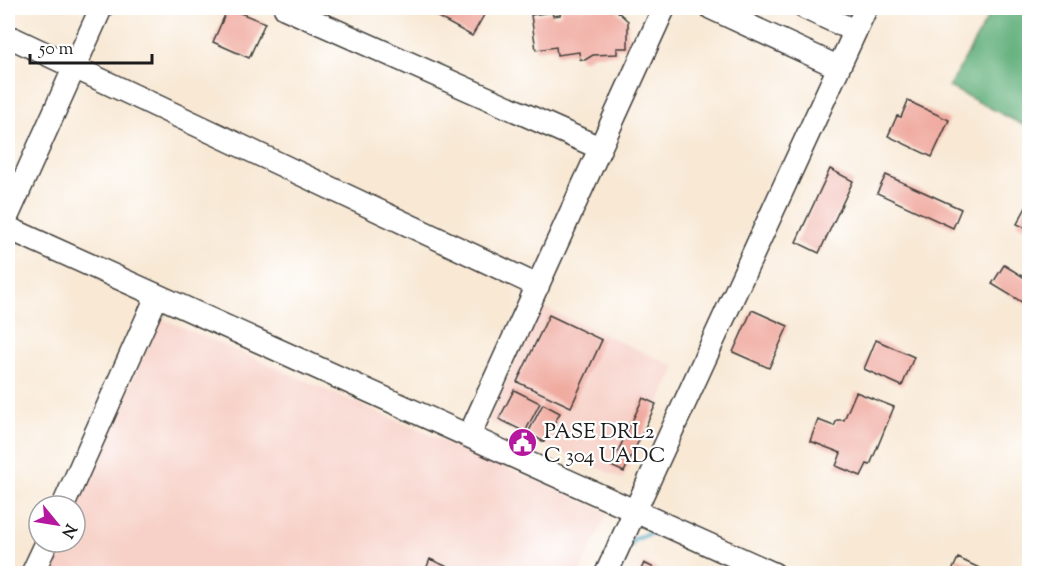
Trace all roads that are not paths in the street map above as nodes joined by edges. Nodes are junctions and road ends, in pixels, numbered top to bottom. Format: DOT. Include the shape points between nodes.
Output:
graph roads {
  1 [pos="100,8"];
  2 [pos="285,8"];
  3 [pos="664,8"];
  4 [pos="711,8"];
  5 [pos="805,8"];
  6 [pos="866,8"];
  7 [pos="855,31"];
  8 [pos="8,36"];
  9 [pos="73,67"];
  10 [pos="838,67"];
  11 [pos="600,148"];
  12 [pos="8,215"];
  13 [pos="8,228"];
  14 [pos="538,286"];
  15 [pos="157,296"];
  16 [pos="469,436"];
  17 [pos="68,494"];
  18 [pos="635,511"];
  19 [pos="41,554"];
  20 [pos="32,573"];
  21 [pos="606,573"];
  22 [pos="774,573"];
  1 -- 9 [label="street"];
  2 -- 11 [label="street"];
  3 -- 11 [label="street"];
  4 -- 10 [label="street"];
  5 -- 7 [label="street"];
  6 -- 7 [label="street"];
  7 -- 10 [label="street"];
  8 -- 9 [label="street"];
  9 -- 12 [label="street"];
  9 -- 14 [label="street"];
  10 -- 18 [label="street"];
  11 -- 14 [label="street"];
  13 -- 15 [label="street"];
  14 -- 16 [label="street"];
  15 -- 16 [label="street"];
  15 -- 17 [label="street"];
  16 -- 18 [label="street"];
  18 -- 21 [label="street"];
  18 -- 22 [label="street"];
  19 -- 20 [label="street"];
}
